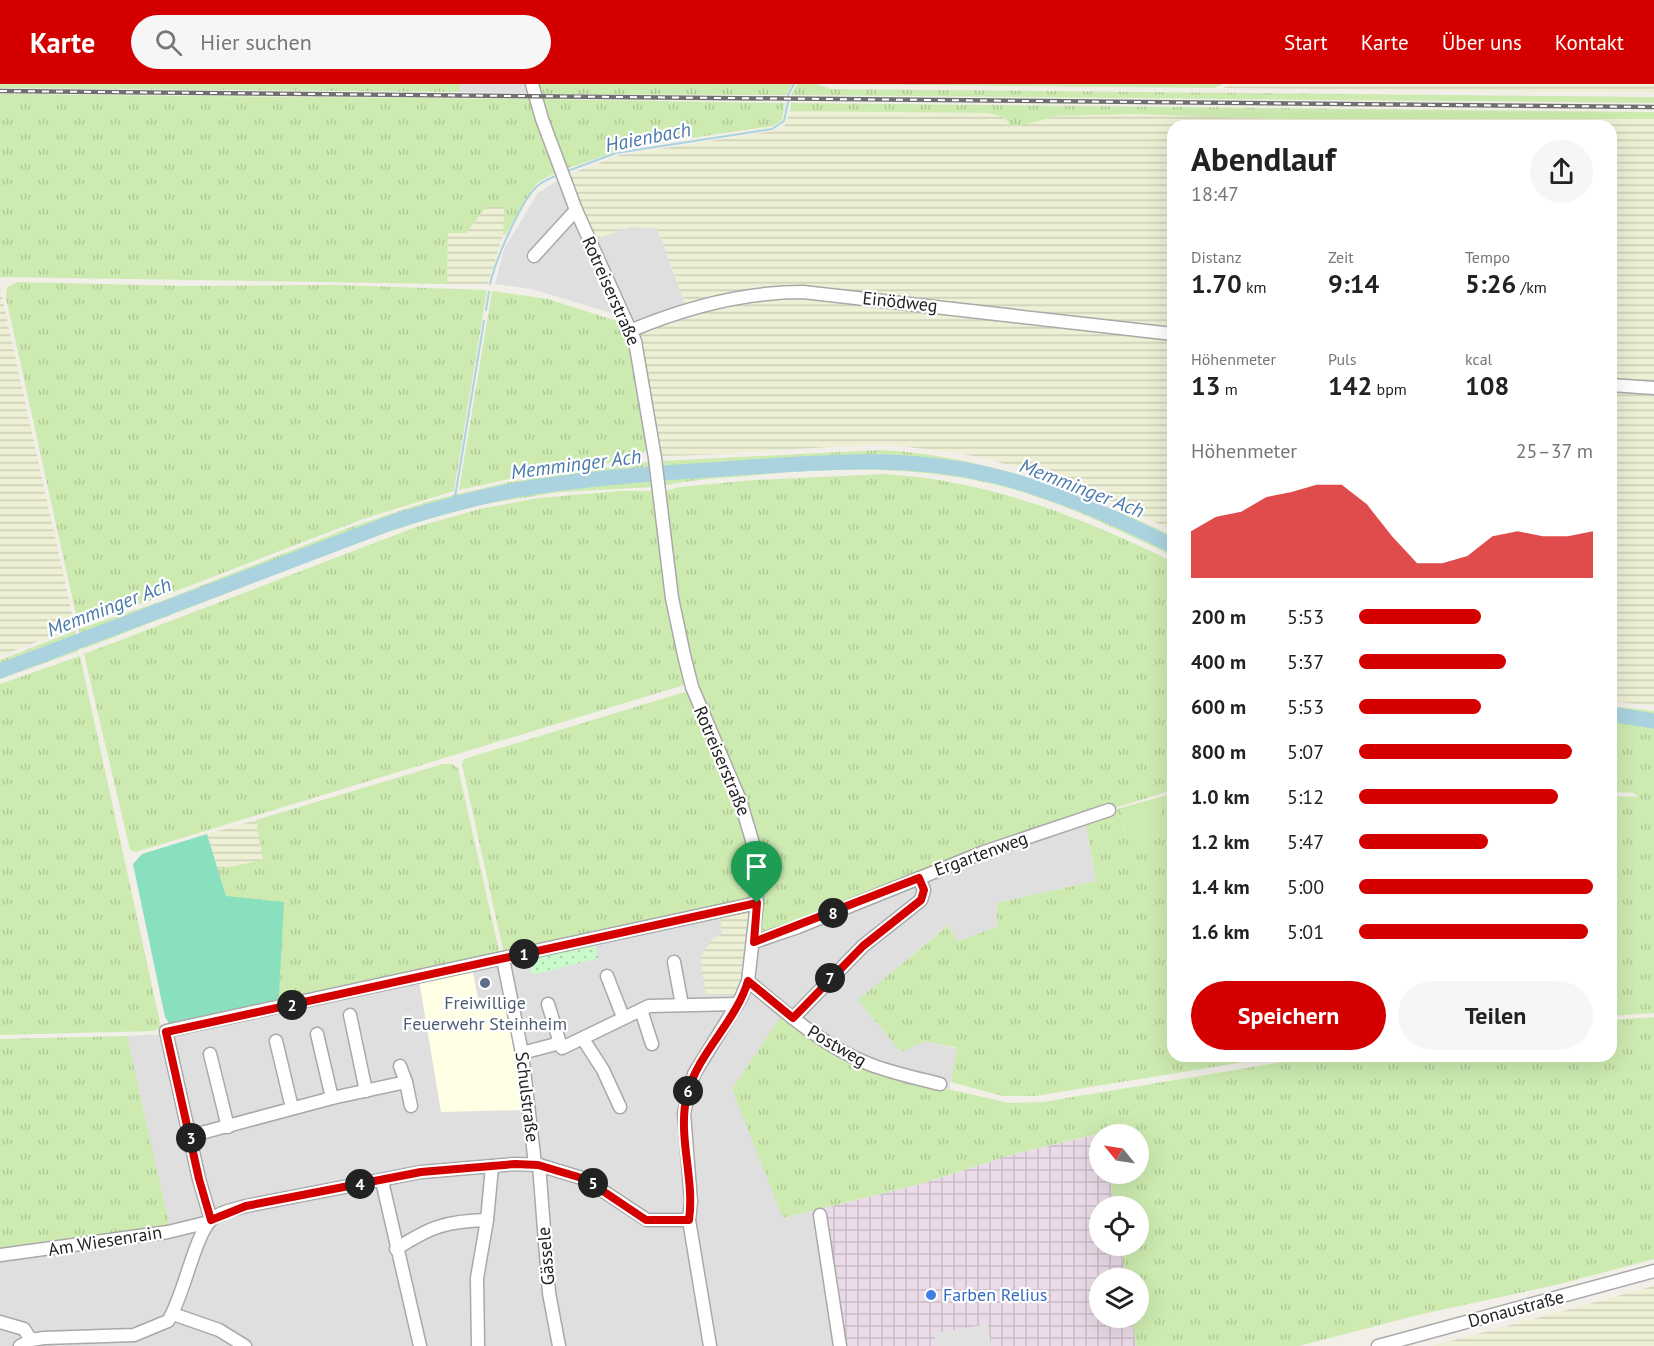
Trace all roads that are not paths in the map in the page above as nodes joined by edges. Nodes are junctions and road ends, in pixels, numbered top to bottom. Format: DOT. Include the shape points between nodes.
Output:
graph roads {
  1 [pos="532,84"];
  2 [pos="576,210"];
  3 [pos="534,256"];
  4 [pos="632,330"];
  5 [pos="1167,333"];
  6 [pos="1617,385"];
  7 [pos="1654,388"];
  8 [pos="1110,810"];
  9 [pos="919,878"];
  10 [pos="757,903"];
  11 [pos="754,942"];
  12 [pos="504,959"];
  13 [pos="674,962"];
  14 [pos="606,976"];
  15 [pos="748,981"];
  16 [pos="548,1004"];
  17 [pos="737,1004"];
  18 [pos="682,1005"];
  19 [pos="641,1010"];
  20 [pos="350,1015"];
  21 [pos="623,1017"];
  22 [pos="793,1018"];
  23 [pos="317,1034"];
  24 [pos="583,1039"];
  25 [pos="276,1041"];
  26 [pos="560,1043"];
  27 [pos="652,1044"];
  28 [pos="522,1053"];
  29 [pos="210,1054"];
  30 [pos="400,1066"];
  31 [pos="406,1082"];
  32 [pos="940,1084"];
  33 [pos="366,1091"];
  34 [pos="332,1098"];
  35 [pos="411,1106"];
  36 [pos="620,1107"];
  37 [pos="292,1108"];
  38 [pos="228,1127"];
  39 [pos="190,1136"];
  40 [pos="537,1165"];
  41 [pos="492,1167"];
  42 [pos="382,1181"];
  43 [pos="820,1215"];
  44 [pos="487,1220"];
  45 [pos="689,1220"];
  46 [pos="210,1221"];
  47 [pos="396,1249"];
  48 [pos="0,1255"];
  49 [pos="1654,1271"];
  50 [pos="173,1314"];
  51 [pos="0,1322"];
  52 [pos="26,1343"];
  53 [pos="245,1346"];
  54 [pos="420,1346"];
  55 [pos="478,1346"];
  56 [pos="560,1346"];
  57 [pos="710,1346"];
  58 [pos="840,1346"];
  59 [pos="1378,1346"];
  1 -- 2 [label="street, Rotreiserstraße"];
  2 -- 3 [label="street, Rotreiserstraße"];
  2 -- 4 [label="street, Rotreiserstraße"];
  4 -- 5 [label="street, Einödweg" via="704,304 795,292"];
  4 -- 10 [label="street, Rotreiserstraße" via="641,363 672,598 684,655 692,687 746,817 754,853"];
  6 -- 7 [label="street"];
  8 -- 9 [label="street, Ergartenweg" via="998,846"];
  9 -- 11 [label="street, Ergartenweg"];
  9 -- 22 [label="street" via="924,890 921,900 863,946"];
  10 -- 11 [label="street, Rotreiserstraße"];
  10 -- 12 [label="street"];
  11 -- 15 [label="street, Rotreiserstraße"];
  12 -- 28 [label="street, Schulstraße"];
  12 -- 39 [label="street" via="166,1032"];
  13 -- 18 [label="street"];
  14 -- 21 [label="street"];
  15 -- 17 [label="street, Rotreiserstraße"];
  15 -- 22 [label="street, Postweg"];
  16 -- 26 [label="street"];
  17 -- 18 [label="street"];
  17 -- 45 [label="street, Rotreiserstraße" via="700,1061 685,1103 692,1202"];
  18 -- 19 [label="street" via="648,1006"];
  19 -- 21 [label="street"];
  19 -- 27 [label="street"];
  20 -- 33 [label="street"];
  21 -- 24 [label="street"];
  22 -- 32 [label="street, Postweg" via="866,1064"];
  23 -- 34 [label="street"];
  24 -- 26 [label="street" via="562,1048"];
  24 -- 36 [label="street"];
  25 -- 37 [label="street"];
  26 -- 28 [label="street"];
  28 -- 40 [label="street, Schulstraße"];
  29 -- 38 [label="street"];
  30 -- 31 [label="street"];
  31 -- 33 [label="street"];
  31 -- 35 [label="street"];
  33 -- 34 [label="street"];
  34 -- 37 [label="street"];
  37 -- 38 [label="street"];
  38 -- 39 [label="street"];
  39 -- 46 [label="street"];
  40 -- 41 [label="street, Am Wiesenrain"];
  40 -- 45 [label="street" via="585,1179 646,1220"];
  40 -- 56 [label="street, Gässele" via="549,1293"];
  41 -- 42 [label="street, Am Wiesenrain" via="421,1172"];
  41 -- 44 [label="street"];
  42 -- 46 [label="street, Am Wiesenrain" via="246,1206"];
  42 -- 47 [label="street"];
  43 -- 58 [label="street"];
  44 -- 47 [label="street" via="460,1221 428,1229"];
  44 -- 55 [label="street" via="477,1278"];
  45 -- 57 [label="street, Rotreiserstraße"];
  46 -- 48 [label="street, Am Wiesenrain" via="168,1232"];
  46 -- 50 [label="street"];
  47 -- 54 [label="street"];
  49 -- 59 [label="street, Donaustraße"];
  50 -- 52 [label="street" via="168,1321 134,1335"];
  50 -- 53 [label="street" via="219,1330"];
  51 -- 52 [label="street" via="24,1329"];
}
